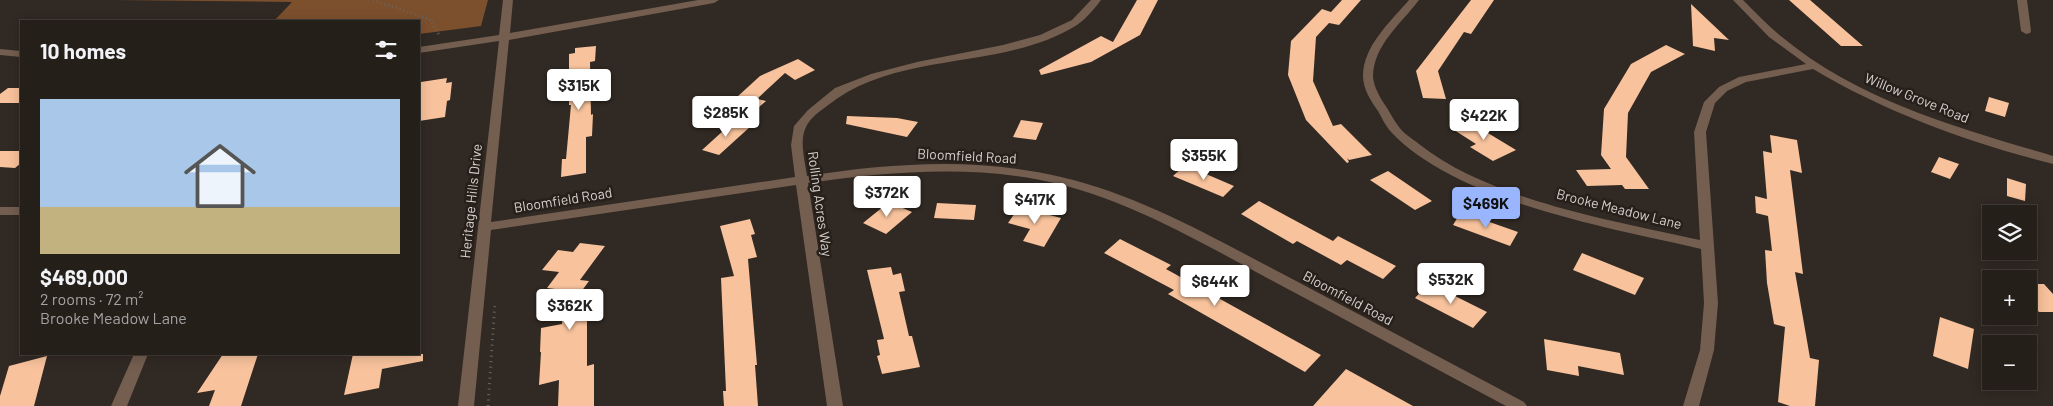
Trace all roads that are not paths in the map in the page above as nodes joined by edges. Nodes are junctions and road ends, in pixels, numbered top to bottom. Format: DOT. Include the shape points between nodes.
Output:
graph roads {
  1 [pos="508,0"];
  2 [pos="714,0"];
  3 [pos="1096,0"];
  4 [pos="1414,0"];
  5 [pos="1738,0"];
  6 [pos="2022,0"];
  7 [pos="2026,31"];
  8 [pos="503,38"];
  9 [pos="420,50"];
  10 [pos="0,52"];
  11 [pos="20,54"];
  12 [pos="1814,66"];
  13 [pos="2053,160"];
  14 [pos="801,179"];
  15 [pos="0,211"];
  16 [pos="20,211"];
  17 [pos="484,227"];
  18 [pos="1707,246"];
  19 [pos="141,355"];
  20 [pos="120,406"];
  21 [pos="466,406"];
  22 [pos="835,406"];
  23 [pos="1519,406"];
  24 [pos="1691,406"];
  1 -- 8 [label="street, Heritage Hills Drive"];
  2 -- 8 [label="street"];
  3 -- 14 [label="street, Rolling Acres Way" via="1079,19 1054,33 871,77 846,86 819,104 801,126 797,145"];
  4 -- 18 [label="street, Brooke Meadow Lane" via="1382,39 1371,60 1368,78 1378,108 1407,141 1441,165 1505,196"];
  5 -- 12 [label="street, Willow Grove Road" via="1783,44"];
  6 -- 7 [label="street"];
  8 -- 9 [label="street"];
  8 -- 17 [label="street, Heritage Hills Drive"];
  10 -- 11 [label="street"];
  12 -- 13 [label="street, Willow Grove Road" via="1885,105 1945,128"];
  12 -- 18 [label="street" via="1743,79 1723,89 1710,102 1700,132"];
  14 -- 17 [label="street, Bloomfield Road"];
  14 -- 22 [label="street, Rolling Acres Way"];
  14 -- 23 [label="street, Bloomfield Road" via="869,170 973,168 1026,174 1086,188 1186,229"];
  15 -- 16 [label="street"];
  17 -- 21 [label="street, Heritage Hills Drive"];
  18 -- 24 [label="street" via="1711,303 1707,350"];
  19 -- 20 [label="street"];
}
